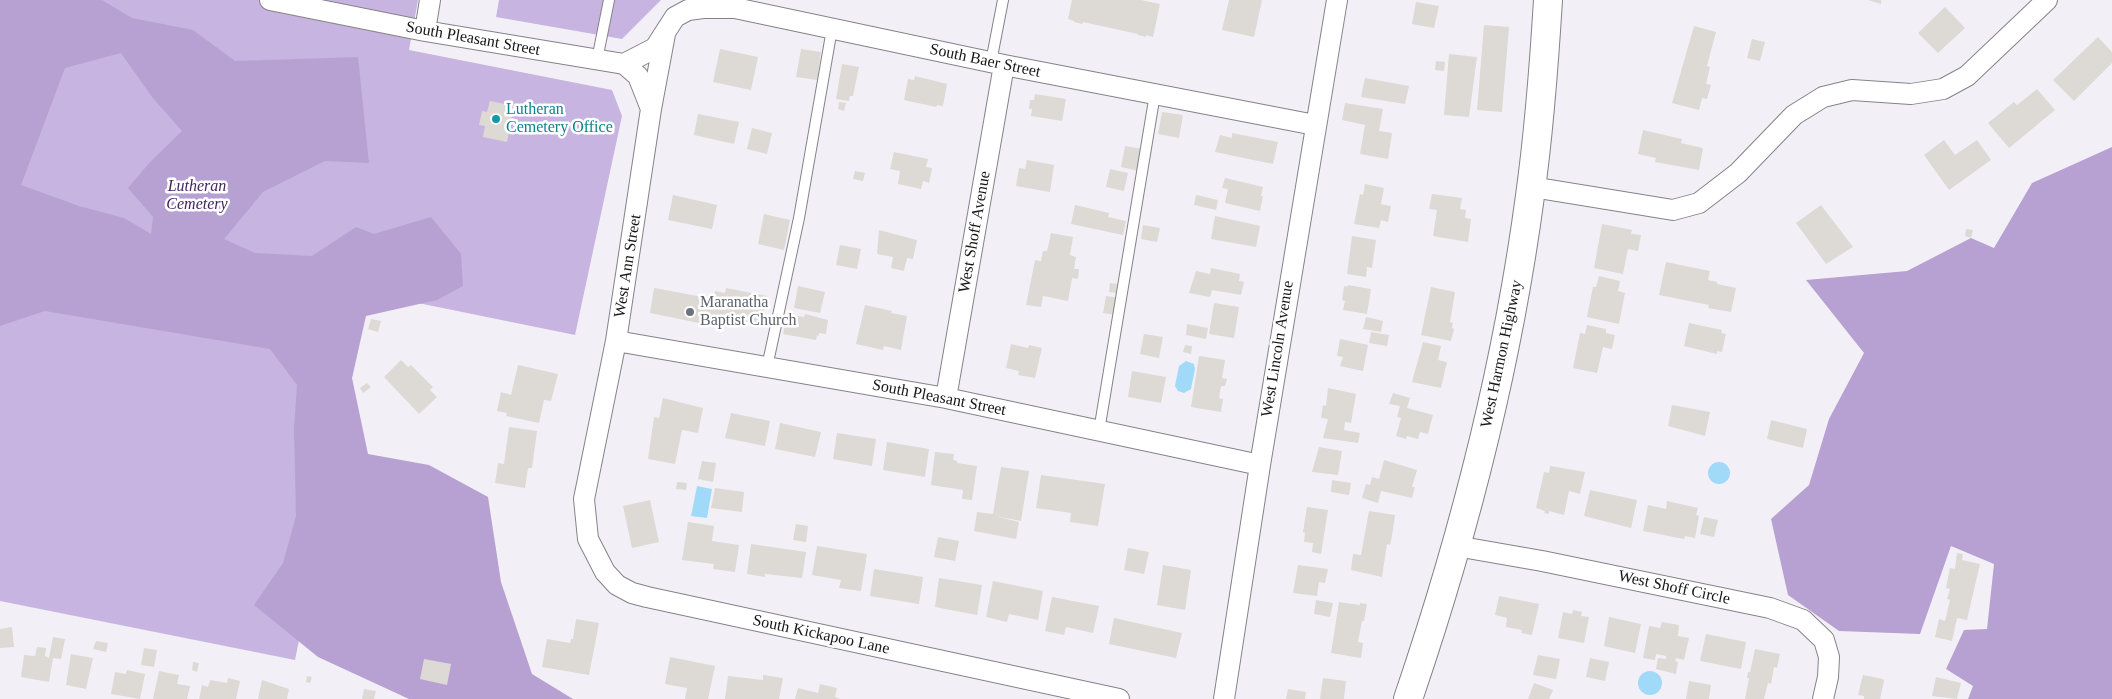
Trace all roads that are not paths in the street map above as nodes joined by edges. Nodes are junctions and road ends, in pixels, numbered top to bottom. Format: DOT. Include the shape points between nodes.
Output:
graph roads {
  1 [pos="270,0"];
  2 [pos="430,0"];
  3 [pos="609,0"];
  4 [pos="1002,0"];
  5 [pos="1337,0"];
  6 [pos="1548,0"];
  7 [pos="2047,0"];
  8 [pos="832,30"];
  9 [pos="425,31"];
  10 [pos="666,32"];
  11 [pos="596,60"];
  12 [pos="624,64"];
  13 [pos="997,64"];
  14 [pos="1155,94"];
  15 [pos="651,109"];
  16 [pos="1315,125"];
  17 [pos="1532,187"];
  18 [pos="616,341"];
  19 [pos="767,367"];
  20 [pos="946,398"];
  21 [pos="1099,431"];
  22 [pos="1260,464"];
  23 [pos="584,499"];
  24 [pos="1456,546"];
  25 [pos="1119,699"];
  26 [pos="1224,699"];
  27 [pos="1408,699"];
  28 [pos="1823,699"];
  1 -- 9 [label="street, South Pleasant Street"];
  2 -- 9 [label="street"];
  3 -- 11 [label="lane"];
  4 -- 13 [label="lane"];
  5 -- 16 [label="street, West Lincoln Avenue"];
  6 -- 17 [label="main road, West Harmon Highway"];
  7 -- 17 [label="street" via="1967,76 1943,89 1911,94 1852,90 1823,97 1794,115 1738,173 1699,203 1672,210"];
  8 -- 10 [label="street, South Baer Street" via="735,8 721,8 688,10 675,17"];
  8 -- 13 [label="street, South Baer Street"];
  8 -- 19 [label="lane" via="799,218"];
  9 -- 11 [label="street, South Pleasant Street"];
  10 -- 12 [label="street" via="655,48"];
  10 -- 15 [label="street, West Ann Street"];
  11 -- 12 [label="street, South Pleasant Street"];
  12 -- 15 [label="street" via="638,76"];
  13 -- 14 [label="street, South Baer Street"];
  13 -- 20 [label="street, West Shoff Avenue"];
  14 -- 16 [label="street, South Baer Street"];
  14 -- 21 [label="lane"];
  15 -- 18 [label="street, West Ann Street"];
  16 -- 22 [label="street, West Lincoln Avenue"];
  17 -- 24 [label="main road, West Harmon Highway" via="1502,364"];
  18 -- 19 [label="street, South Pleasant Street"];
  18 -- 23 [label="street, West Ann Street"];
  19 -- 20 [label="street, South Pleasant Street"];
  20 -- 21 [label="street, South Pleasant Street"];
  21 -- 22 [label="street, South Pleasant Street"];
  22 -- 26 [label="street, West Lincoln Avenue"];
  23 -- 25 [label="street, South Kickapoo Lane" via="588,539 606,572 617,585 632,593"];
  24 -- 27 [label="main road, West Harmon Highway"];
  24 -- 28 [label="street, West Shoff Circle" via="1742,602 1803,620 1824,640 1829,657"];
}
